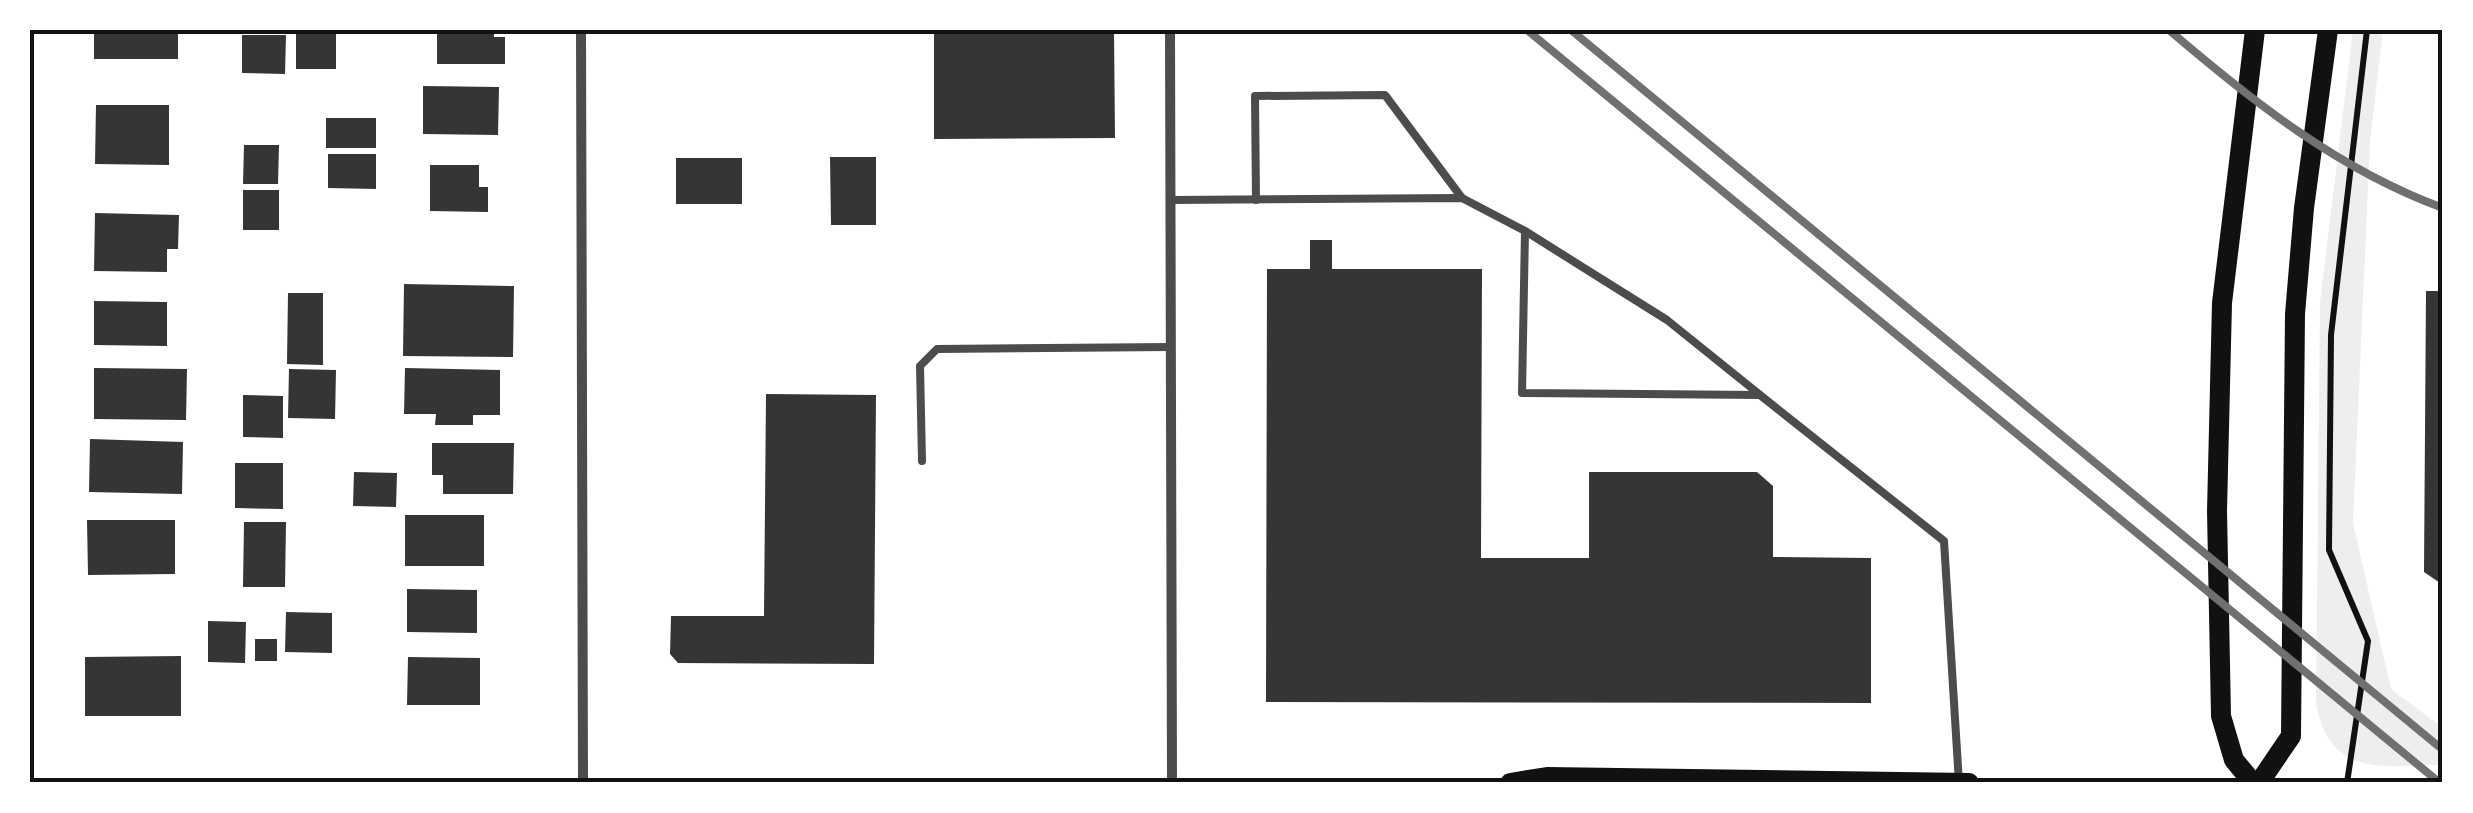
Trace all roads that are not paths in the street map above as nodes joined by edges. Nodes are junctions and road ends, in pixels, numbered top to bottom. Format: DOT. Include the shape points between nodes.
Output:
graph roads {
  1 [pos="582,30"];
  2 [pos="1170,30"];
  3 [pos="2255,30"];
  4 [pos="2328,30"];
  5 [pos="1462,198"];
  6 [pos="1170,200"];
  7 [pos="1256,200"];
  8 [pos="1525,230"];
  9 [pos="1170,347"];
  10 [pos="1760,394"];
  11 [pos="922,461"];
  12 [pos="583,783"];
  13 [pos="1172,783"];
  14 [pos="1510,783"];
  15 [pos="1959,783"];
  16 [pos="1969,783"];
  17 [pos="2256,783"];
  1 -- 12 [label="street"];
  2 -- 6 [label="street"];
  3 -- 17 [label="main road" via="2222,303 2218,511 2221,716 2234,760"];
  4 -- 17 [label="main road" via="2295,314 2290,736"];
  5 -- 7 [label="lane"];
  5 -- 7 [label="lane" via="1385,96 1255,96"];
  5 -- 8 [label="lane"];
  6 -- 7 [label="lane"];
  6 -- 9 [label="street"];
  8 -- 10 [label="lane" via="1667,320"];
  8 -- 10 [label="lane" via="1522,392"];
  9 -- 11 [label="lane" via="937,348 920,366"];
  9 -- 13 [label="street"];
  10 -- 15 [label="lane" via="1944,541"];
  14 -- 15 [label="main road" via="1547,777"];
  15 -- 16 [label="main road"];
}
